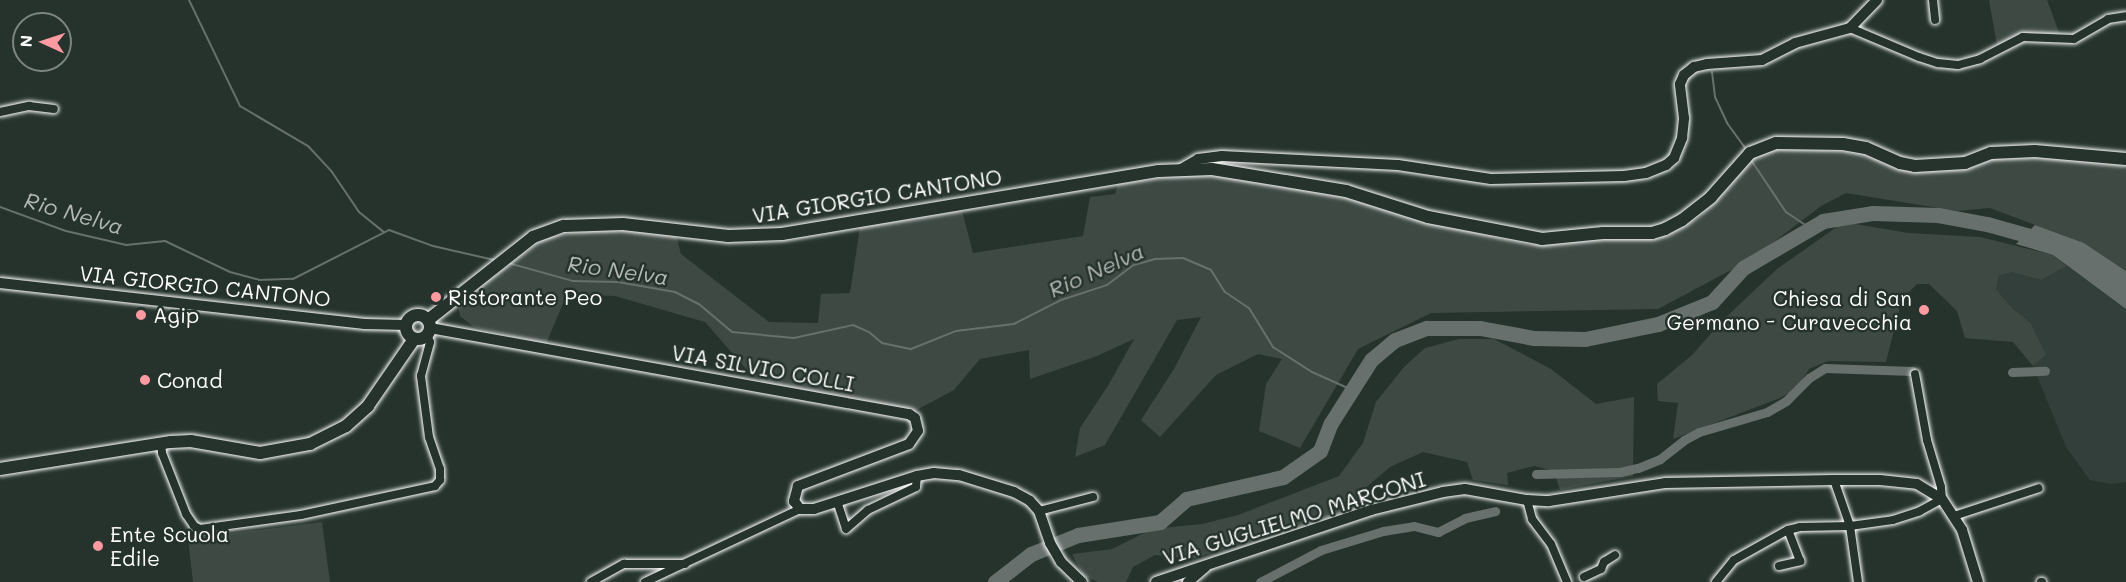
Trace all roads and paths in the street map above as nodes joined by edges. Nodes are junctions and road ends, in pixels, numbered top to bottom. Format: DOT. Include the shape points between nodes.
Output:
graph roads {
  1 [pos="1877,0"];
  2 [pos="1933,0"];
  3 [pos="2126,16"];
  4 [pos="1935,20"];
  5 [pos="1850,28"];
  6 [pos="54,109"];
  7 [pos="0,112"];
  8 [pos="2126,159"];
  9 [pos="1181,169"];
  10 [pos="0,283"];
  11 [pos="406,325"];
  12 [pos="428,328"];
  13 [pos="414,339"];
  14 [pos="1915,374"];
  15 [pos="161,443"];
  16 [pos="0,469"];
  17 [pos="917,476"];
  18 [pos="1834,480"];
  19 [pos="2039,488"];
  20 [pos="1093,497"];
  21 [pos="1942,499"];
  22 [pos="1527,500"];
  23 [pos="837,501"];
  24 [pos="800,509"];
  25 [pos="1040,511"];
  26 [pos="1954,516"];
  27 [pos="1850,526"];
  28 [pos="1788,530"];
  29 [pos="1615,555"];
  30 [pos="688,564"];
  31 [pos="1207,565"];
  32 [pos="1779,566"];
  33 [pos="1584,577"];
  34 [pos="591,582"];
  35 [pos="645,582"];
  36 [pos="1082,582"];
  37 [pos="1158,582"];
  38 [pos="1188,582"];
  39 [pos="1568,582"];
  40 [pos="1716,582"];
  41 [pos="1858,582"];
  42 [pos="1978,582"];
  1 -- 5 [label="street"];
  2 -- 4 [label="street"];
  3 -- 5 [label="street" via="2108,19 2074,39 2023,37 1980,59 1958,65 1919,57"];
  5 -- 9 [label="street" via="1795,44 1762,60 1694,67 1680,84 1684,118 1674,158 1656,169 1624,176 1491,179 1398,165 1222,156 1198,159"];
  6 -- 7 [label="street" via="29,106"];
  8 -- 9 [label="main road, VIA GIORGIO CANTONO" via="1991,153 1965,163 1915,166 1843,144 1776,143 1756,149 1744,158 1711,197 1665,229 1542,239 1428,217 1346,191 1247,173"];
  9 -- 12 [label="main road, VIA GIORGIO CANTONO" via="783,234 728,236 601,224 564,226 533,237"];
  10 -- 11 [label="street, VIA GIORGIO CANTONO" via="365,324"];
  11 -- 12 [label="main road" via="415,315"];
  11 -- 13 [label="main road"];
  12 -- 13 [label="main road"];
  12 -- 15 [label="street" via="430,342 421,376 429,437 440,469 440,480 435,486 301,515 200,529 186,513"];
  12 -- 24 [label="street, VIA SILVIO COLLI" via="814,399 872,406 915,418 918,431 909,444 798,486 794,501"];
  13 -- 15 [label="main road" via="368,406 346,426 310,444 260,453 191,441"];
  14 -- 21 [label="street"];
  15 -- 16 [label="main road"];
  17 -- 23 [label="street"];
  17 -- 23 [label="street" via="916,487 868,510 846,529"];
  17 -- 25 [label="street" via="947,472 974,479 1014,492"];
  18 -- 21 [label="street, VIA GUGLIELMO MARCONI" via="1917,484"];
  18 -- 22 [label="street, VIA GUGLIELMO MARCONI" via="1665,483 1590,497"];
  18 -- 27 [label="street"];
  19 -- 26 [label="street"];
  20 -- 25 [label="street"];
  21 -- 26 [label="street"];
  21 -- 27 [label="street" via="1893,520"];
  22 -- 31 [label="street, VIA GUGLIELMO MARCONI" via="1465,489 1443,492 1371,510"];
  22 -- 39 [label="street" via="1532,519 1551,544"];
  23 -- 24 [label="street" via="807,511"];
  24 -- 30 [label="street"];
  25 -- 36 [label="street" via="1061,562"];
  26 -- 42 [label="street"];
  27 -- 28 [label="street" via="1800,526"];
  27 -- 41 [label="street"];
  28 -- 32 [label="street" via="1800,561"];
  28 -- 40 [label="street" via="1734,560"];
  29 -- 33 [label="street" via="1601,569"];
  30 -- 34 [label="street" via="624,564"];
  30 -- 35 [label="street"];
  31 -- 37 [label="street, VIA GUGLIELMO MARCONI"];
  31 -- 38 [label="street"];
}
